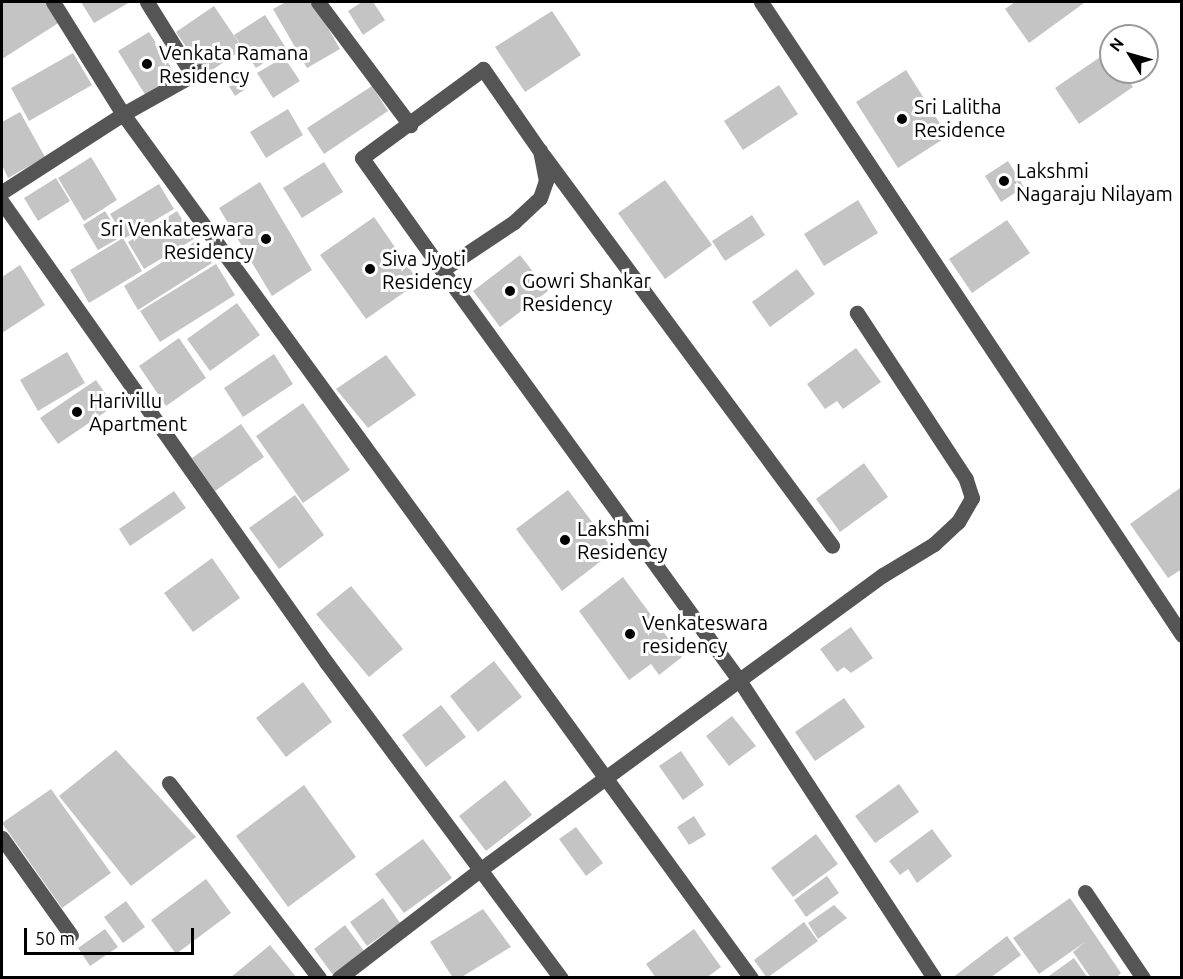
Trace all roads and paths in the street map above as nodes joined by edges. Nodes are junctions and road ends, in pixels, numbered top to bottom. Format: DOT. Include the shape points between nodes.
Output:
graph roads {
  1 [pos="53,2"];
  2 [pos="147,2"];
  3 [pos="318,2"];
  4 [pos="761,2"];
  5 [pos="123,114"];
  6 [pos="410,125"];
  7 [pos="540,151"];
  8 [pos="2,192"];
  9 [pos="2,202"];
  10 [pos="442,270"];
  11 [pos="857,313"];
  12 [pos="832,546"];
  13 [pos="1182,635"];
  14 [pos="739,680"];
  15 [pos="606,779"];
  16 [pos="169,783"];
  17 [pos="2,838"];
  18 [pos="482,869"];
  19 [pos="1085,892"];
  20 [pos="71,935"];
  21 [pos="319,978"];
  22 [pos="339,978"];
  23 [pos="561,978"];
  24 [pos="751,978"];
  25 [pos="934,978"];
  26 [pos="1143,978"];
  1 -- 5 [label="street"];
  2 -- 5 [label="street" via="196,74"];
  3 -- 6 [label="street"];
  4 -- 13 [label="street"];
  5 -- 8 [label="street"];
  5 -- 15 [label="street"];
  6 -- 7 [label="street" via="483,69"];
  6 -- 10 [label="street" via="362,158"];
  7 -- 10 [label="street" via="546,181 540,198 514,222"];
  7 -- 12 [label="street"];
  9 -- 18 [label="street" via="319,653"];
  10 -- 14 [label="street"];
  11 -- 14 [label="street" via="966,478 972,498 958,522 934,544 884,575"];
  14 -- 15 [label="street"];
  14 -- 25 [label="street"];
  15 -- 18 [label="street"];
  15 -- 24 [label="street"];
  16 -- 21 [label="street"];
  17 -- 20 [label="street"];
  18 -- 22 [label="street"];
  18 -- 23 [label="street"];
  19 -- 26 [label="street"];
}
